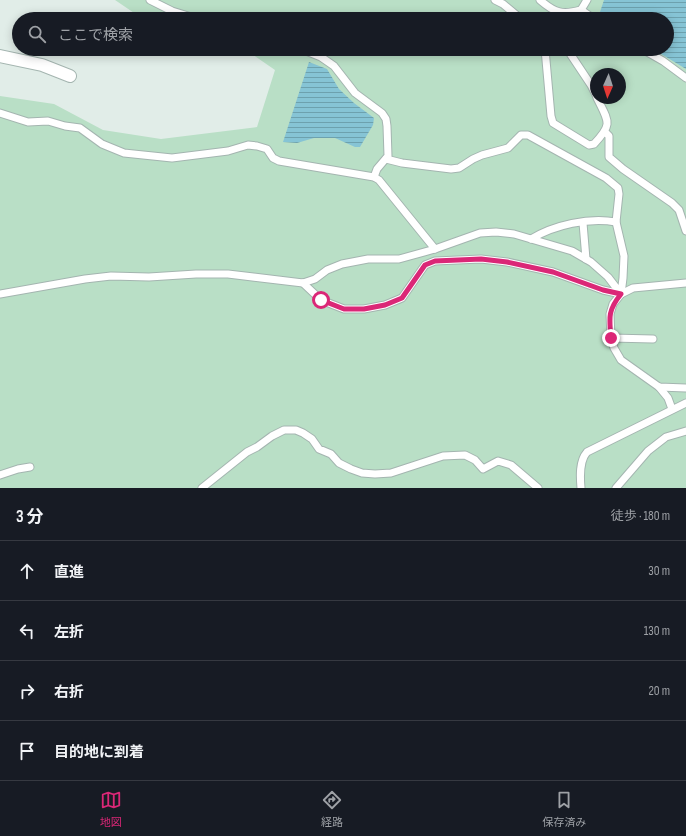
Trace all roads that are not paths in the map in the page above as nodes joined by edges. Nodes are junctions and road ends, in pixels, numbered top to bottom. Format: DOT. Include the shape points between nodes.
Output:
graph roads {
  1 [pos="150,0"];
  2 [pos="495,0"];
  3 [pos="540,0"];
  4 [pos="586,0"];
  5 [pos="581,10"];
  6 [pos="175,12"];
  7 [pos="513,12"];
  8 [pos="562,12"];
  9 [pos="578,12"];
  10 [pos="584,12"];
  11 [pos="0,56"];
  12 [pos="318,56"];
  13 [pos="546,56"];
  14 [pos="572,56"];
  15 [pos="654,56"];
  16 [pos="70,76"];
  17 [pos="686,78"];
  18 [pos="590,84"];
  19 [pos="600,104"];
  20 [pos="0,113"];
  21 [pos="605,132"];
  22 [pos="386,159"];
  23 [pos="374,177"];
  24 [pos="616,222"];
  25 [pos="583,223"];
  26 [pos="686,231"];
  27 [pos="531,239"];
  28 [pos="436,249"];
  29 [pos="586,259"];
  30 [pos="686,283"];
  31 [pos="303,284"];
  32 [pos="0,294"];
  33 [pos="621,294"];
  34 [pos="611,338"];
  35 [pos="653,339"];
  36 [pos="659,387"];
  37 [pos="686,388"];
  38 [pos="686,403"];
  39 [pos="672,409"];
  40 [pos="686,431"];
  41 [pos="30,467"];
  42 [pos="0,475"];
  43 [pos="202,488"];
  44 [pos="538,488"];
  45 [pos="581,488"];
  46 [pos="616,488"];
  1 -- 6 [label="lane"];
  2 -- 7 [label="lane"];
  3 -- 8 [label="lane" via="553,10"];
  4 -- 5 [label="lane"];
  5 -- 9 [label="lane"];
  5 -- 10 [label="lane"];
  11 -- 16 [label="street" via="42,65"];
  12 -- 22 [label="lane" via="334,66 355,93 382,113 386,119 389,150"];
  13 -- 21 [label="lane" via="553,123 589,145 594,144"];
  14 -- 18 [label="lane"];
  15 -- 17 [label="lane"];
  19 -- 21 [label="lane" via="608,125"];
  20 -- 23 [label="lane" via="28,122 48,121 80,128 102,144 124,152 172,158 228,151 248,145 267,149 273,158 279,161"];
  21 -- 26 [label="lane" via="608,136 609,157 672,203 679,210"];
  22 -- 23 [label="lane"];
  22 -- 24 [label="lane" via="402,163 459,168 482,155 508,148 521,135 528,135 606,178 618,188 620,194"];
  23 -- 28 [label="lane"];
  24 -- 25 [label="lane" via="604,220"];
  24 -- 33 [label="lane" via="624,256"];
  25 -- 27 [label="lane" via="557,227"];
  25 -- 29 [label="lane"];
  27 -- 28 [label="lane" via="514,234 480,233"];
  27 -- 29 [label="lane" via="572,251"];
  28 -- 31 [label="lane" via="399,259 368,259 342,264"];
  29 -- 33 [label="lane" via="608,277"];
  30 -- 33 [label="lane" via="633,288"];
  31 -- 32 [label="lane" via="228,274 111,276"];
  31 -- 33 [label="lane" via="321,300 344,309 364,309 402,298 425,265 435,261 481,259 553,272"];
  33 -- 34 [label="lane" via="613,304 610,314"];
  34 -- 35 [label="lane"];
  34 -- 36 [label="lane" via="622,360"];
  36 -- 37 [label="lane"];
  36 -- 39 [label="lane" via="668,398"];
  38 -- 39 [label="lane"];
  39 -- 45 [label="lane" via="587,452 583,456"];
  40 -- 46 [label="lane" via="666,437 648,451"];
  41 -- 42 [label="lane"];
  43 -- 44 [label="lane" via="247,452 284,430 303,433 312,439 319,449 331,454 339,463 362,473 391,473 443,456 465,454 483,469 498,461 511,465"];
}
